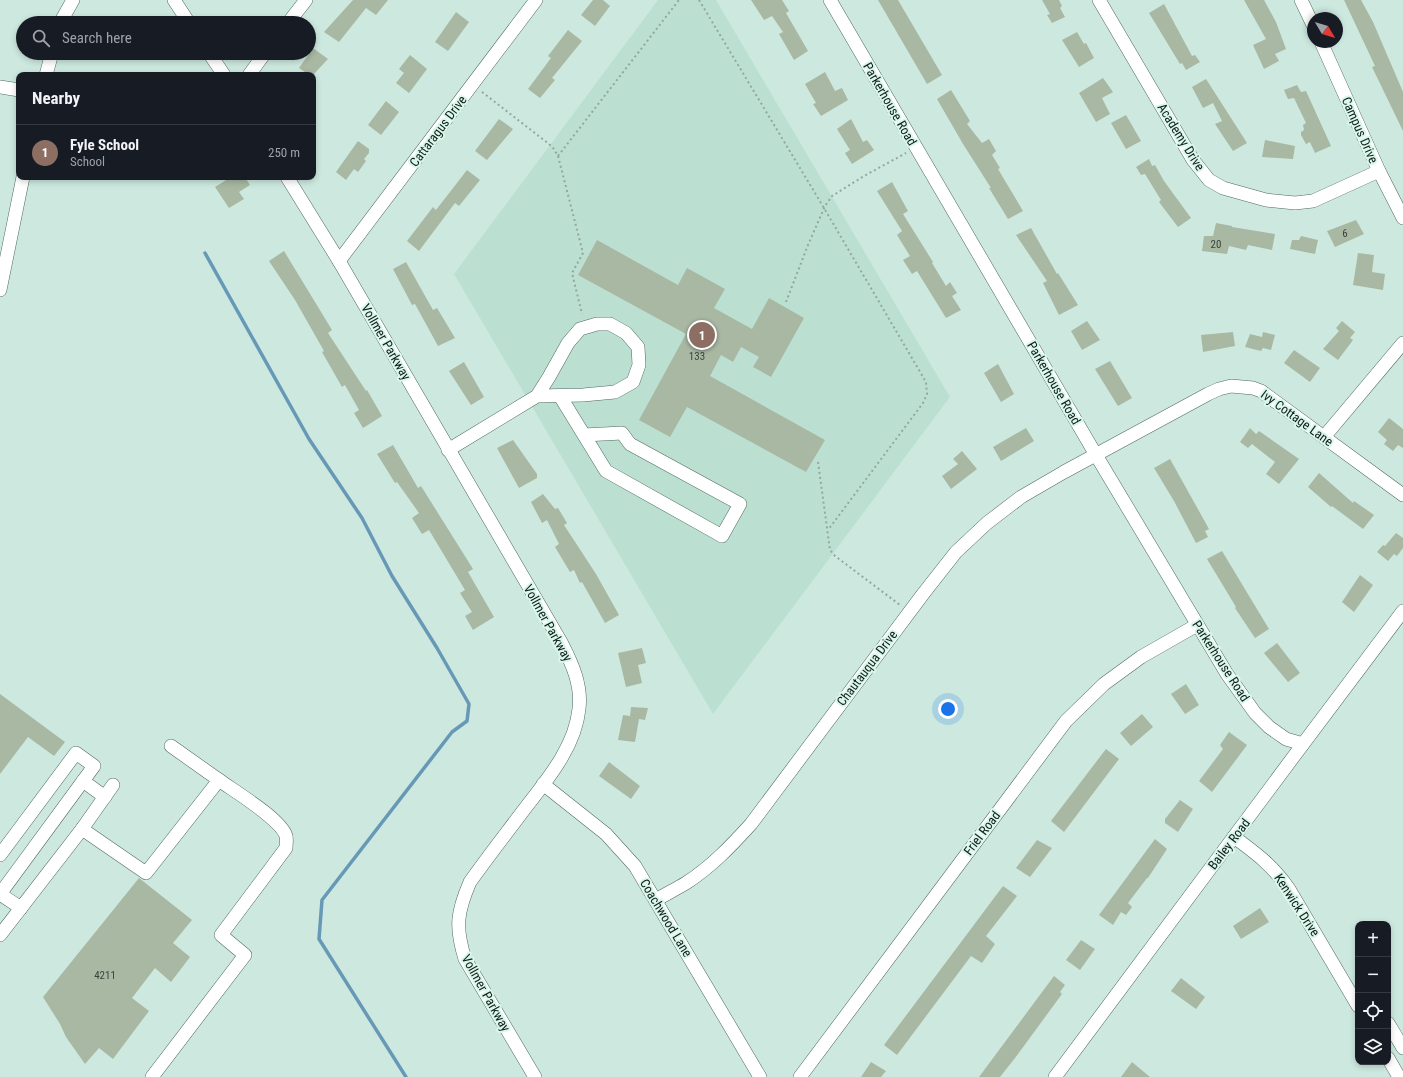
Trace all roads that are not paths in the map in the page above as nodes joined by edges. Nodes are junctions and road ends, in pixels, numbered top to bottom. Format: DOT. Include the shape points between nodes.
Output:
graph roads {
  1 [pos="74,0"];
  2 [pos="174,0"];
  3 [pos="306,0"];
  4 [pos="536,0"];
  5 [pos="830,0"];
  6 [pos="1099,0"];
  7 [pos="1302,0"];
  8 [pos="1307,12"];
  9 [pos="64,16"];
  10 [pos="184,16"];
  11 [pos="293,16"];
  12 [pos="1324,48"];
  13 [pos="50,60"];
  14 [pos="214,60"];
  15 [pos="260,60"];
  16 [pos="47,72"];
  17 [pos="222,72"];
  18 [pos="251,72"];
  19 [pos="0,87"];
  20 [pos="16,90"];
  21 [pos="1379,171"];
  22 [pos="23,180"];
  23 [pos="289,180"];
  24 [pos="1403,218"];
  25 [pos="339,261"];
  26 [pos="1,285"];
  27 [pos="1403,343"];
  28 [pos="537,396"];
  29 [pos="560,396"];
  30 [pos="584,435"];
  31 [pos="1324,437"];
  32 [pos="448,450"];
  33 [pos="1096,455"];
  34 [pos="1403,496"];
  35 [pos="1403,611"];
  36 [pos="1197,625"];
  37 [pos="1303,744"];
  38 [pos="171,746"];
  39 [pos="218,780"];
  40 [pos="83,781"];
  41 [pos="543,784"];
  42 [pos="113,785"];
  43 [pos="105,797"];
  44 [pos="82,829"];
  45 [pos="1234,837"];
  46 [pos="0,855"];
  47 [pos="0,894"];
  48 [pos="656,900"];
  49 [pos="21,908"];
  50 [pos="0,935"];
  51 [pos="1346,985"];
  52 [pos="1357,993"];
  53 [pos="1355,1001"];
  54 [pos="1391,1028"];
  55 [pos="1403,1048"];
  56 [pos="1391,1063"];
  57 [pos="152,1077"];
  58 [pos="535,1077"];
  59 [pos="760,1077"];
  60 [pos="800,1077"];
  61 [pos="1055,1077"];
  62 [pos="1399,1077"];
  1 -- 9 [label="street"];
  2 -- 10 [label="street"];
  3 -- 11 [label="street"];
  4 -- 25 [label="street, Cattaragus Drive"];
  5 -- 33 [label="street, Parkerhouse Road"];
  6 -- 21 [label="street, Academy Drive" via="1193,160 1215,184 1236,193 1295,203 1313,201"];
  7 -- 8 [label="street"];
  12 -- 21 [label="street, Campus Drive"];
  13 -- 16 [label="street"];
  14 -- 17 [label="street"];
  15 -- 18 [label="street"];
  19 -- 20 [label="street"];
  21 -- 24 [label="street, Campus Drive"];
  22 -- 26 [label="street"];
  23 -- 25 [label="street, Vollmer Parkway"];
  25 -- 32 [label="street, Vollmer Parkway"];
  27 -- 31 [label="street"];
  28 -- 29 [label="street"];
  28 -- 29 [label="street" via="568,343 580,329 597,324 610,324 626,334 638,348 640,365 633,382 615,392"];
  28 -- 32 [label="street"];
  29 -- 30 [label="street"];
  30 -- 30 [label="street" via="622,433 630,444 740,504 722,536 606,471"];
  31 -- 33 [label="street, Ivy Cottage Lane" via="1262,391 1231,386 1208,394"];
  31 -- 34 [label="street, Ivy Cottage Lane"];
  32 -- 41 [label="street, Vollmer Parkway" via="561,642 575,674 579,690 577,725 570,742"];
  33 -- 36 [label="street, Parkerhouse Road"];
  33 -- 48 [label="street, Chautauqua Drive" via="1021,498 986,523 956,552 751,824 708,866 686,883"];
  35 -- 37 [label="street, Bailey Road"];
  36 -- 37 [label="street, Parkerhouse Road" via="1255,713 1286,739"];
  36 -- 60 [label="street, Friel Road" via="1135,661 1104,684 1066,722"];
  37 -- 45 [label="street, Bailey Road"];
  38 -- 39 [label="street"];
  39 -- 44 [label="street" via="146,873"];
  39 -- 57 [label="street" via="268,815 281,828 286,836 286,848 221,935 245,955"];
  40 -- 43 [label="street"];
  40 -- 46 [label="street" via="94,766 76,753"];
  40 -- 47 [label="street"];
  41 -- 48 [label="street, Coachwood Lane" via="606,834 635,866"];
  41 -- 58 [label="street, Vollmer Parkway" via="470,882 461,905 458,927 465,959"];
  42 -- 43 [label="street"];
  43 -- 44 [label="street"];
  44 -- 49 [label="street"];
  45 -- 51 [label="street, Kenwick Drive" via="1278,874"];
  45 -- 61 [label="street, Bailey Road"];
  47 -- 49 [label="street"];
  48 -- 59 [label="street, Coachwood Lane"];
  49 -- 50 [label="street"];
  51 -- 52 [label="street, Kenwick Drive"];
  51 -- 53 [label="street, Kenwick Drive"];
  54 -- 55 [label="street"];
  56 -- 62 [label="street"];
}
